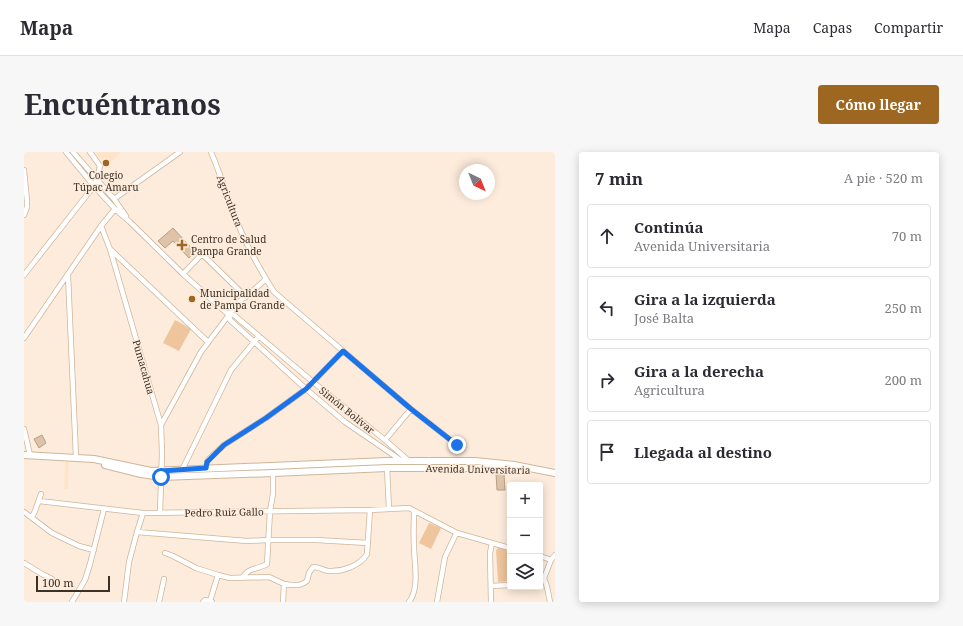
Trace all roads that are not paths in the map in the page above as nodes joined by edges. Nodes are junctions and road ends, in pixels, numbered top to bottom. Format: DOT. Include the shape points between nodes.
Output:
graph roads {
  1 [pos="66,152"];
  2 [pos="73,152"];
  3 [pos="90,152"];
  4 [pos="180,152"];
  5 [pos="211,152"];
  6 [pos="24,170"];
  7 [pos="97,180"];
  8 [pos="94,186"];
  9 [pos="114,199"];
  10 [pos="115,209"];
  11 [pos="24,215"];
  12 [pos="130,222"];
  13 [pos="101,226"];
  14 [pos="110,249"];
  15 [pos="183,274"];
  16 [pos="24,275"];
  17 [pos="68,275"];
  18 [pos="266,279"];
  19 [pos="246,297"];
  20 [pos="229,315"];
  21 [pos="259,336"];
  22 [pos="24,338"];
  23 [pos="208,342"];
  24 [pos="254,342"];
  25 [pos="343,351"];
  26 [pos="313,382"];
  27 [pos="306,389"];
  28 [pos="411,409"];
  29 [pos="160,425"];
  30 [pos="24,429"];
  31 [pos="385,440"];
  32 [pos="457,445"];
  33 [pos="27,455"];
  34 [pos="76,457"];
  35 [pos="402,461"];
  36 [pos="409,461"];
  37 [pos="206,468"];
  38 [pos="387,468"];
  39 [pos="182,470"];
  40 [pos="538,470"];
  41 [pos="273,473"];
  42 [pos="553,473"];
  43 [pos="161,474"];
  44 [pos="41,494"];
  45 [pos="39,502"];
  46 [pos="104,509"];
  47 [pos="390,509"];
  48 [pos="370,510"];
  49 [pos="270,511"];
  50 [pos="414,511"];
  51 [pos="24,513"];
  52 [pos="143,513"];
  53 [pos="160,513"];
  54 [pos="32,518"];
  55 [pos="137,532"];
  56 [pos="457,533"];
  57 [pos="268,540"];
  58 [pos="368,543"];
  59 [pos="492,543"];
  60 [pos="507,547"];
  61 [pos="94,550"];
  62 [pos="165,553"];
  63 [pos="555,555"];
  64 [pos="543,557"];
  65 [pos="552,560"];
  66 [pos="24,563"];
  67 [pos="218,575"];
  68 [pos="243,578"];
  69 [pos="543,578"];
  70 [pos="52,579"];
  71 [pos="164,579"];
  72 [pos="543,581"];
  73 [pos="284,584"];
  74 [pos="507,585"];
  75 [pos="490,586"];
  76 [pos="211,601"];
  77 [pos="72,602"];
  78 [pos="124,602"];
  79 [pos="159,602"];
  80 [pos="203,602"];
  81 [pos="283,602"];
  82 [pos="410,602"];
  83 [pos="437,602"];
  84 [pos="491,602"];
  85 [pos="550,602"];
  1 -- 8 [label="street, Simón Bolívar"];
  2 -- 7 [label="street, Simón Bolívar"];
  3 -- 7 [label="street" via="100,166"];
  4 -- 9 [label="street"];
  5 -- 18 [label="street, Agricultura" via="238,225"];
  6 -- 11 [label="street" via="28,201"];
  7 -- 8 [label="street"];
  7 -- 9 [label="street, Simón Bolívar"];
  8 -- 10 [label="street, Simón Bolívar"];
  8 -- 16 [label="street"];
  9 -- 12 [label="street, Simón Bolívar"];
  10 -- 12 [label="street, Simón Bolívar"];
  10 -- 13 [label="street"];
  12 -- 15 [label="street, Simón Bolívar"];
  13 -- 14 [label="street, Pumacahua"];
  13 -- 17 [label="street"];
  14 -- 23 [label="street"];
  14 -- 29 [label="street, Pumacahua"];
  15 -- 19 [label="street" via="202,254"];
  15 -- 20 [label="street, Simón Bolívar"];
  17 -- 22 [label="street"];
  17 -- 34 [label="street"];
  18 -- 19 [label="street"];
  18 -- 25 [label="street, Agricultura" via="274,292"];
  19 -- 20 [label="street"];
  20 -- 21 [label="street, Simón Bolívar" via="234,315"];
  20 -- 23 [label="street"];
  20 -- 24 [label="street, Simón Bolívar" via="230,320"];
  21 -- 24 [label="street"];
  21 -- 26 [label="street, Simón Bolívar"];
  23 -- 29 [label="street"];
  24 -- 27 [label="street, Simón Bolívar"];
  24 -- 39 [label="street" via="231,370"];
  25 -- 26 [label="street"];
  25 -- 28 [label="street, Agricultura"];
  26 -- 27 [label="street"];
  26 -- 31 [label="street, Simón Bolívar"];
  27 -- 35 [label="street, Simón Bolívar" via="345,422"];
  27 -- 37 [label="street" via="224,445 207,462"];
  28 -- 31 [label="street"];
  28 -- 32 [label="street, Agricultura"];
  29 -- 43 [label="street, Pumacahua"];
  30 -- 33 [label="street"];
  31 -- 36 [label="street, Simón Bolívar"];
  33 -- 34 [label="main road, Avenida Universitaria"];
  34 -- 43 [label="main road, Avenida Universitaria"];
  35 -- 36 [label="main road, Avenida Universitaria"];
  35 -- 37 [label="main road, Avenida Universitaria"];
  36 -- 40 [label="main road, Avenida Universitaria" via="475,461"];
  37 -- 39 [label="main road, Avenida Universitaria"];
  38 -- 40 [label="main road, Avenida Universitaria"];
  38 -- 41 [label="main road, Avenida Universitaria"];
  38 -- 47 [label="street"];
  39 -- 43 [label="main road, Avenida Universitaria"];
  40 -- 42 [label="main road"];
  41 -- 43 [label="main road, Avenida Universitaria"];
  41 -- 49 [label="street"];
  43 -- 53 [label="street, Pumacahua"];
  44 -- 45 [label="street"];
  45 -- 46 [label="street, Pedro Ruiz Gallo"];
  45 -- 54 [label="street"];
  46 -- 52 [label="street, Pedro Ruiz Gallo"];
  46 -- 61 [label="street"];
  47 -- 48 [label="street, Pedro Ruiz Gallo"];
  47 -- 50 [label="street, Pedro Ruiz Gallo" via="409,508"];
  48 -- 49 [label="street, Pedro Ruiz Gallo"];
  48 -- 58 [label="street"];
  49 -- 53 [label="street, Pedro Ruiz Gallo"];
  49 -- 57 [label="street"];
  50 -- 56 [label="street"];
  50 -- 82 [label="street" via="416,577 414,595"];
  51 -- 54 [label="street"];
  52 -- 53 [label="street, Pedro Ruiz Gallo"];
  52 -- 55 [label="street"];
  54 -- 61 [label="street" via="52,533 78,546"];
  55 -- 57 [label="street" via="247,541"];
  55 -- 78 [label="street" via="129,562"];
  56 -- 59 [label="street"];
  56 -- 83 [label="street" via="445,557"];
  57 -- 58 [label="street"];
  57 -- 68 [label="street" via="267,564 250,570"];
  58 -- 73 [label="street" via="367,554 355,565 335,571 313,567 304,583"];
  59 -- 60 [label="street"];
  59 -- 75 [label="street"];
  61 -- 77 [label="street" via="85,580"];
  62 -- 67 [label="street"];
  63 -- 65 [label="street"];
  64 -- 65 [label="street"];
  65 -- 69 [label="street"];
  66 -- 70 [label="street"];
  67 -- 68 [label="street"];
  67 -- 76 [label="street"];
  68 -- 73 [label="street" via="269,577"];
  71 -- 79 [label="street"];
  72 -- 85 [label="street"];
  73 -- 81 [label="street"];
  74 -- 75 [label="street"];
  75 -- 84 [label="street"];
  76 -- 80 [label="street"];
}
